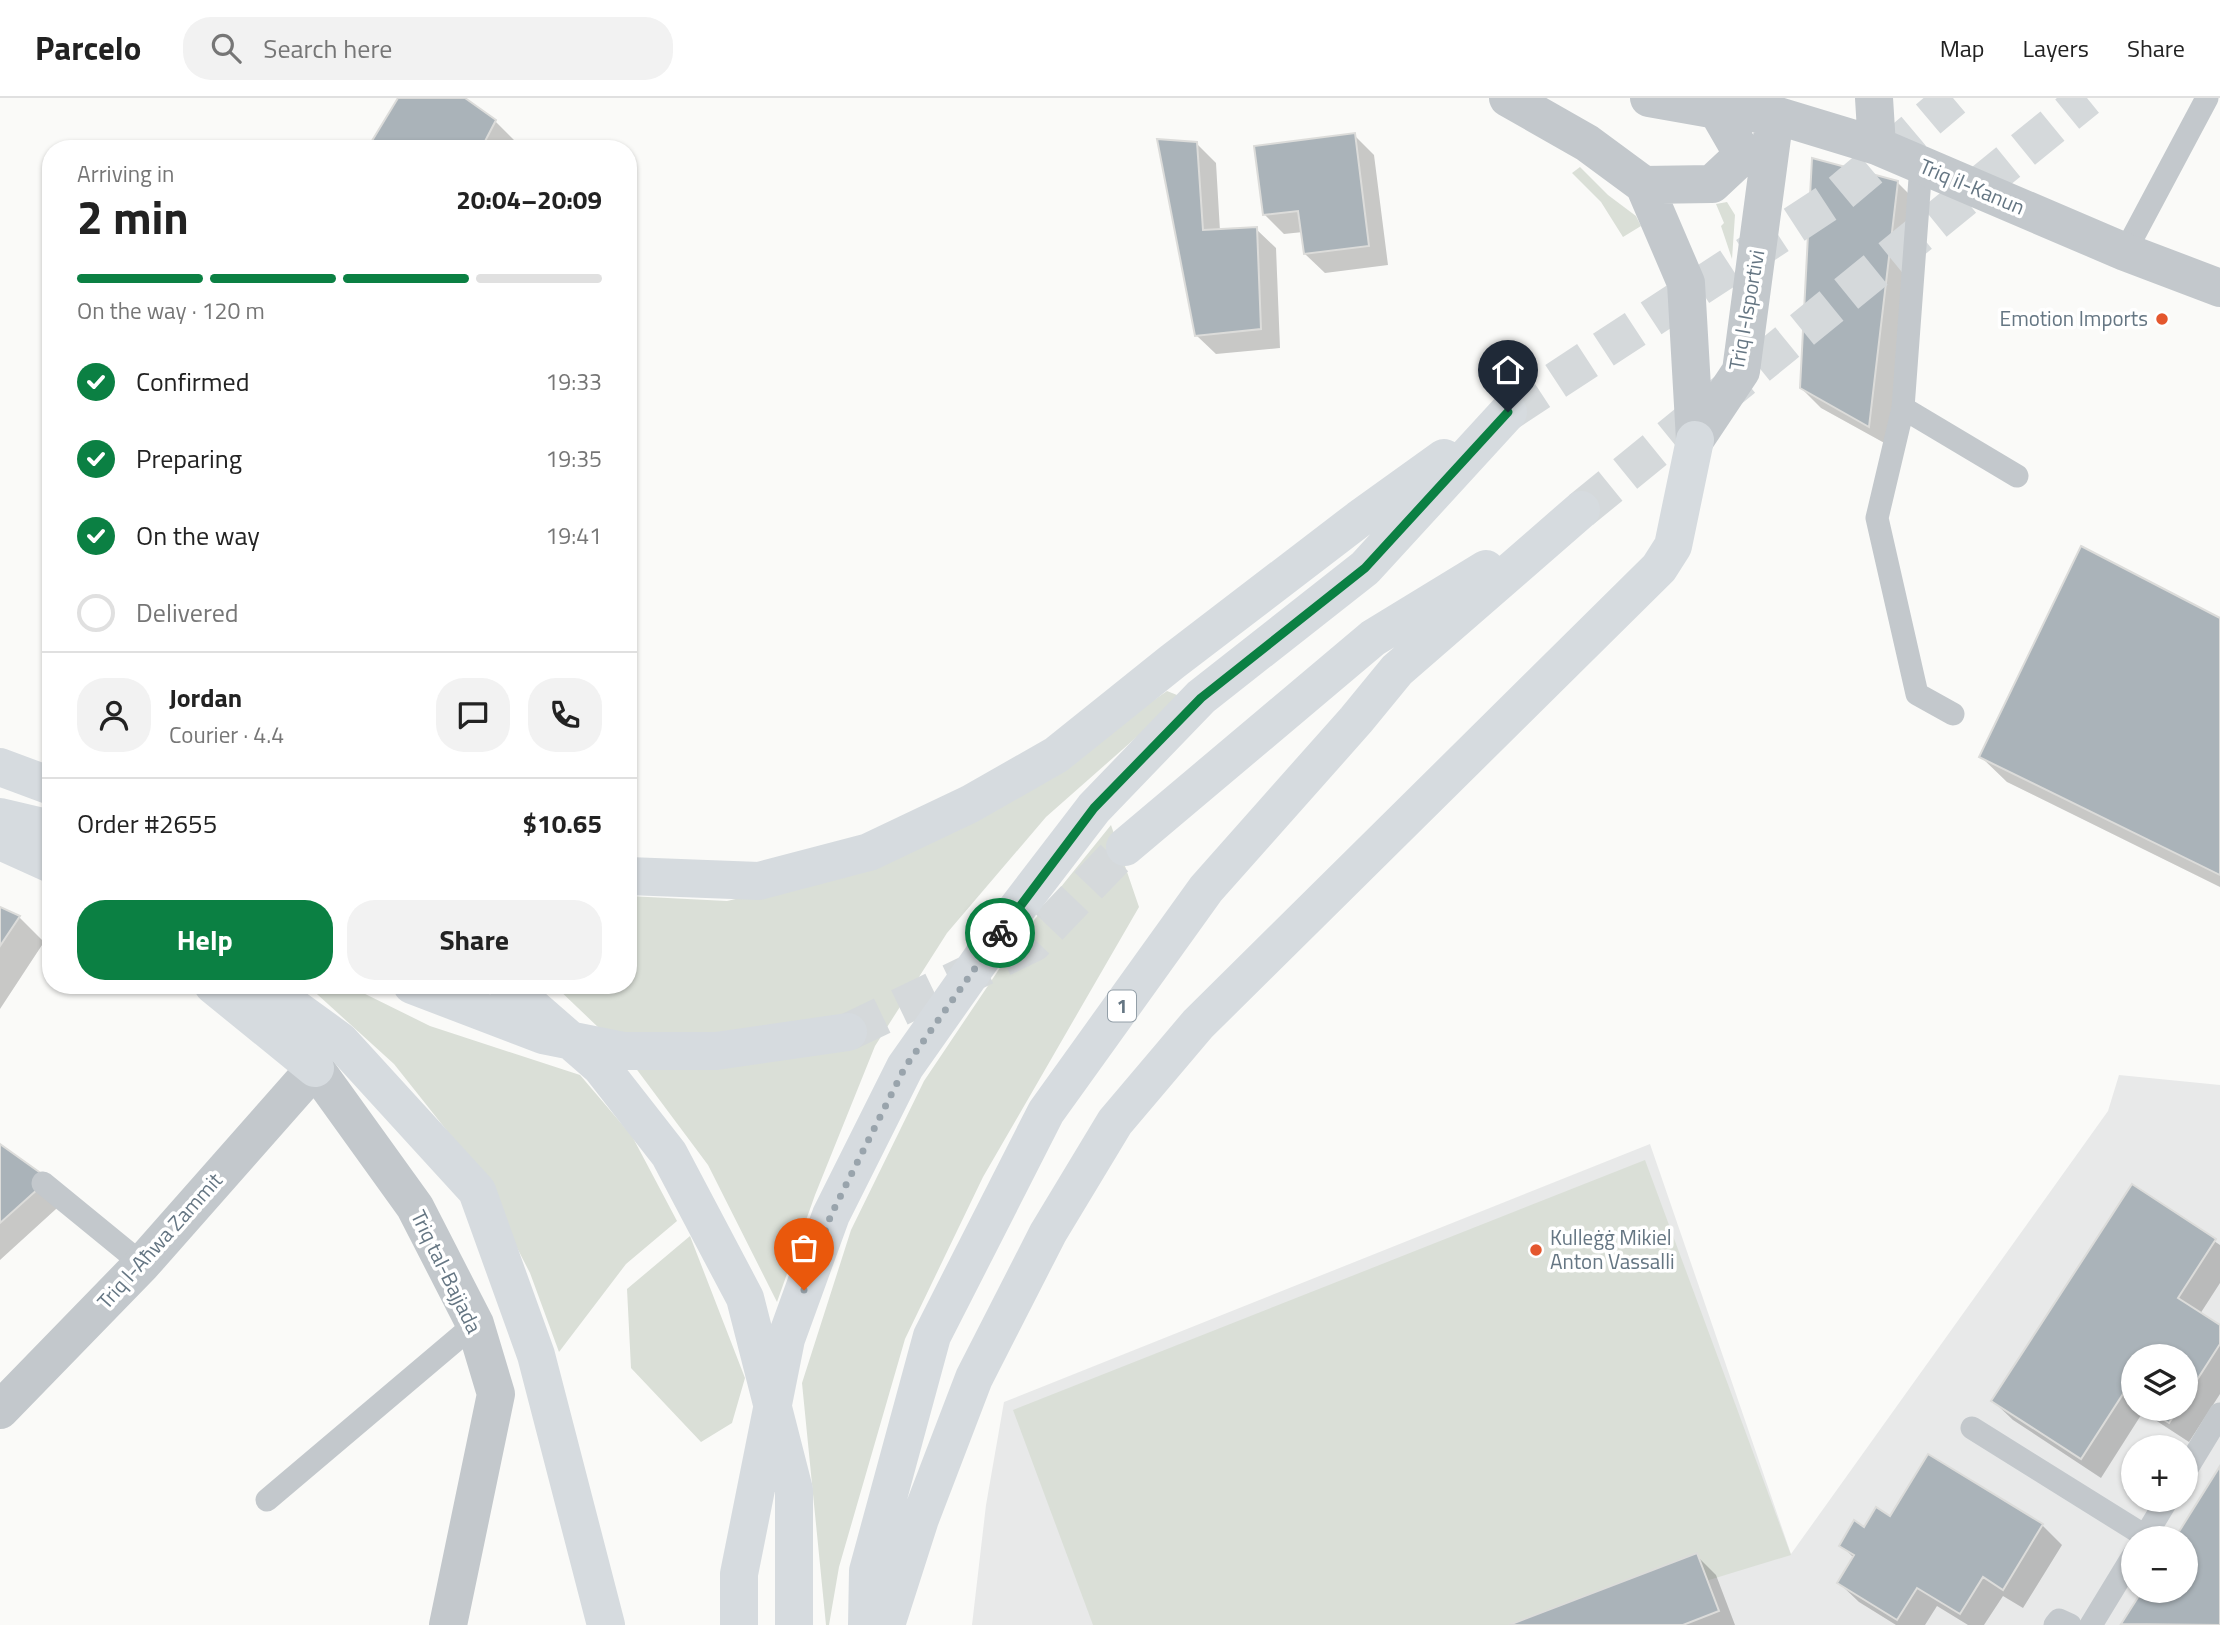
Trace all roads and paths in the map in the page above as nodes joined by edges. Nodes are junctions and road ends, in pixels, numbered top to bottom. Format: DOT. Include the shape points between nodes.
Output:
graph roads {
  1 [pos="1508,98"];
  2 [pos="1649,98"];
  3 [pos="1874,98"];
  4 [pos="2207,98"];
  5 [pos="1717,110"];
  6 [pos="1775,115"];
  7 [pos="1877,146"];
  8 [pos="1921,165"];
  9 [pos="1644,185"];
  10 [pos="2125,252"];
  11 [pos="2220,288"];
  12 [pos="1903,408"];
  13 [pos="1695,440"];
  14 [pos="2017,476"];
  15 [pos="1953,714"];
  16 [pos="0,750"];
  17 [pos="42,761"];
  18 [pos="0,767"];
  19 [pos="42,783"];
  20 [pos="0,817"];
  21 [pos="42,828"];
  22 [pos="0,841"];
  23 [pos="1125,847"];
  24 [pos="42,860"];
  25 [pos="0,867"];
  26 [pos="637,877"];
  27 [pos="42,886"];
  28 [pos="224,994"];
  29 [pos="275,994"];
  30 [pos="436,994"];
  31 [pos="517,994"];
  32 [pos="848,1032"];
  33 [pos="315,1068"];
  34 [pos="43,1183"];
  35 [pos="142,1264"];
  36 [pos="475,1324"];
  37 [pos="0,1410"];
  38 [pos="2220,1414"];
  39 [pos="1972,1428"];
  40 [pos="2198,1450"];
  41 [pos="267,1500"];
  42 [pos="2121,1529"];
  43 [pos="2121,1576"];
  44 [pos="448,1625"];
  45 [pos="606,1625"];
  46 [pos="738,1625"];
  47 [pos="794,1625"];
  48 [pos="867,1625"];
  49 [pos="886,1625"];
  50 [pos="2056,1625"];
  51 [pos="2070,1625"];
  52 [pos="2091,1625"];
  1 -- 9 [label="street" via="1587,143"];
  2 -- 5 [label="street, Triq il-Kanun"];
  3 -- 7 [label="street"];
  4 -- 10 [label="lane"];
  5 -- 6 [label="street, Triq il-Kanun"];
  5 -- 9 [label="street" via="1743,155 1712,184"];
  6 -- 7 [label="street, Triq il-Kanun"];
  6 -- 13 [label="street, Triq l-Isportivi" via="1741,370"];
  7 -- 8 [label="street, Triq il-Kanun"];
  8 -- 10 [label="street, Triq il-Kanun"];
  8 -- 12 [label="lane"];
  9 -- 13 [label="street" via="1686,283"];
  10 -- 11 [label="street, Triq il-Kanun"];
  12 -- 14 [label="lane"];
  12 -- 15 [label="lane" via="1877,518 1917,694"];
  13 -- 49 [label="highway" via="1673,546 1659,568 1198,1024 1115,1122 1048,1233 974,1378 920,1519"];
  16 -- 17 [label="highway"];
  18 -- 19 [label="highway"];
  20 -- 21 [label="highway"];
  22 -- 24 [label="highway"];
  23 -- 48 [label="highway, 1" via="1373,638 1581,510 1397,670 1206,889 1046,1112 932,1336 868,1571"];
  25 -- 27 [label="highway"];
  26 -- 46 [label="highway" via="760,881 869,852 970,804 1056,755 1359,519 1508,412 1365,568 1201,698 1094,808 905,1067 831,1215 786,1339 739,1573"];
  28 -- 33 [label="highway"];
  29 -- 45 [label="highway" via="340,1041 477,1191 536,1355"];
  30 -- 32 [label="highway" via="543,1035 623,1051 716,1051"];
  31 -- 47 [label="highway" via="601,1067 669,1154 745,1298 794,1490"];
  33 -- 35 [label="street, Triq l-Aħwa Zammit"];
  33 -- 36 [label="street, Triq tal-Bajjada" via="415,1207"];
  34 -- 35 [label="lane"];
  35 -- 37 [label="street, Triq l-Aħwa Zammit"];
  36 -- 41 [label="lane"];
  36 -- 44 [label="street, Triq tal-Bajjada" via="496,1395"];
  38 -- 40 [label="lane"];
  39 -- 42 [label="lane"];
  43 -- 52 [label="lane"];
  50 -- 51 [label="lane" via="2059,1620"];
}
